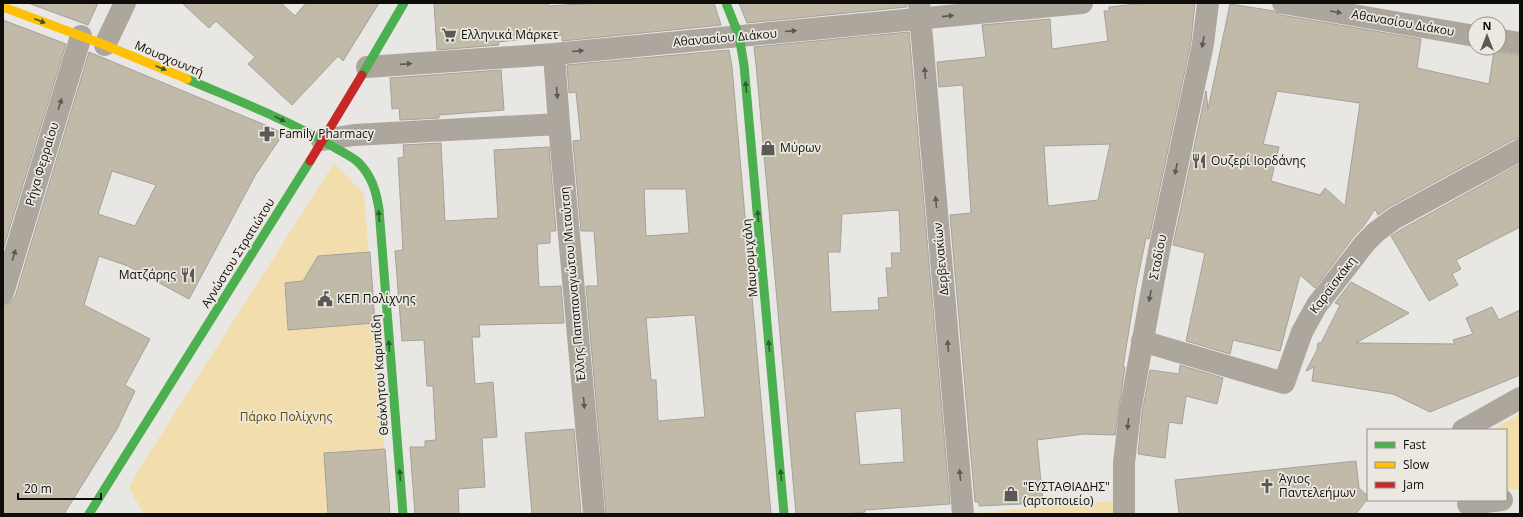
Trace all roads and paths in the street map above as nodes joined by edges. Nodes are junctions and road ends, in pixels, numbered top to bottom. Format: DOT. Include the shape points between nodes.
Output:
graph roads {
  1 [pos="125,3"];
  2 [pos="404,3"];
  3 [pos="726,3"];
  4 [pos="1082,3"];
  5 [pos="1208,3"];
  6 [pos="1283,3"];
  7 [pos="3,7"];
  8 [pos="920,11"];
  9 [pos="1467,35"];
  10 [pos="81,36"];
  11 [pos="739,36"];
  12 [pos="1507,42"];
  13 [pos="1520,44"];
  14 [pos="105,45"];
  15 [pos="554,54"];
  16 [pos="367,67"];
  17 [pos="559,124"];
  18 [pos="322,140"];
  19 [pos="1520,150"];
  20 [pos="3,293"];
  21 [pos="1142,341"];
  22 [pos="1520,398"];
  23 [pos="1466,429"];
  24 [pos="1520,498"];
  25 [pos="1507,500"];
  26 [pos="1496,501"];
  27 [pos="1468,506"];
  28 [pos="89,514"];
  29 [pos="403,514"];
  30 [pos="594,514"];
  31 [pos="784,514"];
  32 [pos="963,514"];
  33 [pos="1124,514"];
  1 -- 14 [label="street"];
  2 -- 16 [label="street, Αγνώστου Στρατιώτου"];
  3 -- 11 [label="street, Μαυρομιχάλη"];
  8 -- 4 [label="street, Αθανασίου Διάκου, one-way"];
  5 -- 21 [label="street, Σταδίου, one-way" via="1203,44"];
  6 -- 9 [label="street, Αθανασίου Διάκου, one-way"];
  7 -- 10 [label="street, Μουσχουντή, one-way"];
  11 -- 8 [label="street, Αθανασίου Διάκου, one-way"];
  32 -- 8 [label="street, Δερβενακίων, one-way"];
  10 -- 14 [label="street, Μουσχουντή"];
  20 -- 10 [label="street, Ρήγα Φερραίου, one-way"];
  15 -- 11 [label="street, Αθανασίου Διάκου, one-way"];
  31 -- 11 [label="street, Μαυρομιχάλη, one-way" via="745,76"];
  12 -- 13 [label="street"];
  14 -- 18 [label="street, Μουσχουντή, one-way" via="275,116"];
  16 -- 15 [label="street, Αθανασίου Διάκου, one-way"];
  15 -- 17 [label="street, Έλλης Παπαπαναγιώτου Μιταύτση, one-way"];
  16 -- 18 [label="street, Αγνώστου Στρατιώτου"];
  17 -- 18 [label="street" via="354,135"];
  17 -- 30 [label="street, Έλλης Παπαπαναγιώτου Μιταύτση, one-way"];
  18 -- 28 [label="street, Αγνώστου Στρατιώτου"];
  29 -- 18 [label="street, Θεόκλητου Καρυπίδη, one-way" via="377,199 371,179 357,161"];
  19 -- 21 [label="street, Καραϊσκάκη" via="1395,218 1376,232 1314,310 1297,343 1284,383"];
  21 -- 33 [label="street, Σταδίου, one-way" via="1126,440"];
  22 -- 23 [label="street"];
  24 -- 25 [label="street"];
  26 -- 27 [label="street"];
}
